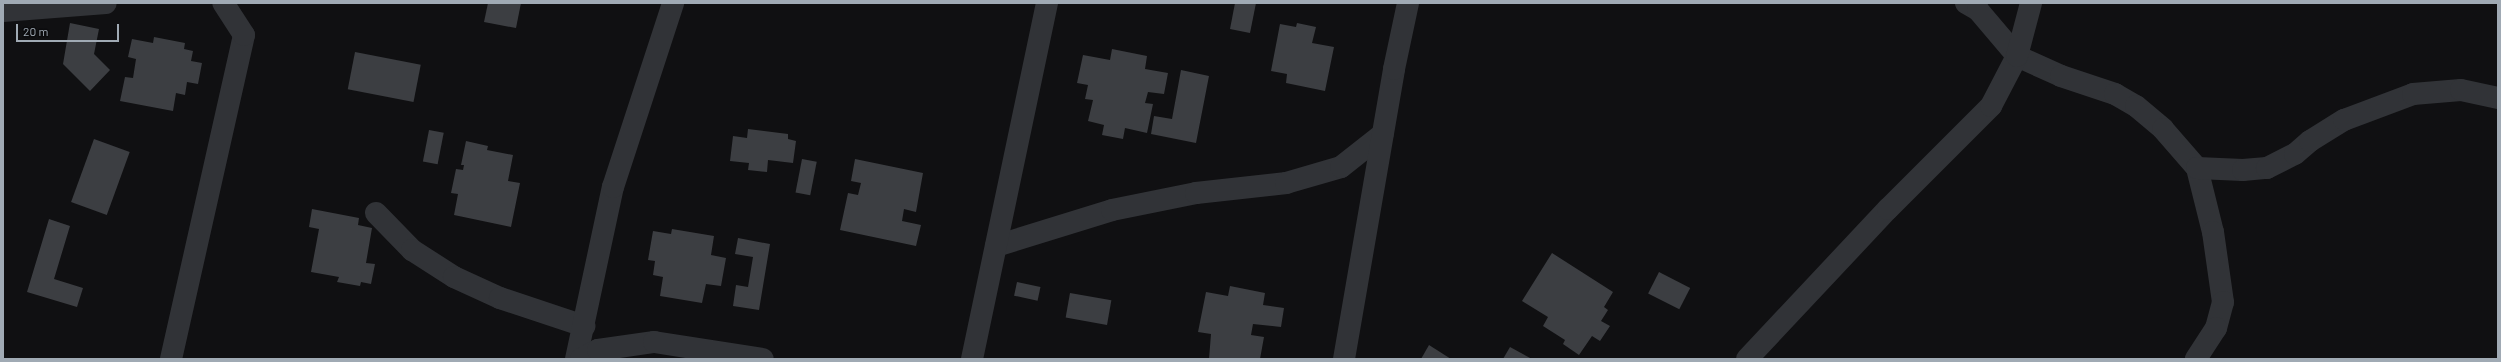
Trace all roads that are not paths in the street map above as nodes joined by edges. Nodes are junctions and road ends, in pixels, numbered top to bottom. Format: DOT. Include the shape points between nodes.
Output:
graph roads {
  1 [pos="106,3"];
  2 [pos="223,3"];
  3 [pos="674,3"];
  4 [pos="1047,3"];
  5 [pos="1408,3"];
  6 [pos="1966,3"];
  7 [pos="2031,3"];
  8 [pos="3,11"];
  9 [pos="2017,56"];
  10 [pos="2498,98"];
  11 [pos="1383,134"];
  12 [pos="2197,168"];
  13 [pos="376,213"];
  14 [pos="996,246"];
  15 [pos="584,326"];
  16 [pos="171,359"];
  17 [pos="576,359"];
  18 [pos="581,359"];
  19 [pos="763,359"];
  20 [pos="972,359"];
  21 [pos="1344,359"];
  22 [pos="1747,359"];
  23 [pos="2196,359"];
  1 -- 8 [label="street"];
  2 -- 16 [label="street" via="244,35"];
  3 -- 15 [label="street" via="613,187"];
  4 -- 14 [label="street"];
  5 -- 11 [label="street"];
  6 -- 9 [label="street" via="1978,10"];
  7 -- 9 [label="street"];
  9 -- 12 [label="street" via="2061,76 2115,94 2136,106 2163,129"];
  9 -- 22 [label="street" via="1991,106 1888,209"];
  10 -- 12 [label="street" via="2461,90 2413,94 2344,120 2310,141 2296,154 2267,168"];
  11 -- 14 [label="street" via="1341,167 1286,183 1196,193 1112,210"];
  11 -- 21 [label="street"];
  12 -- 23 [label="street" via="2214,232 2223,302 2216,328"];
  13 -- 15 [label="street" via="412,250 454,277 500,298"];
  14 -- 20 [label="street"];
  15 -- 17 [label="street"];
  18 -- 19 [label="street" via="598,350 654,342"];
}
